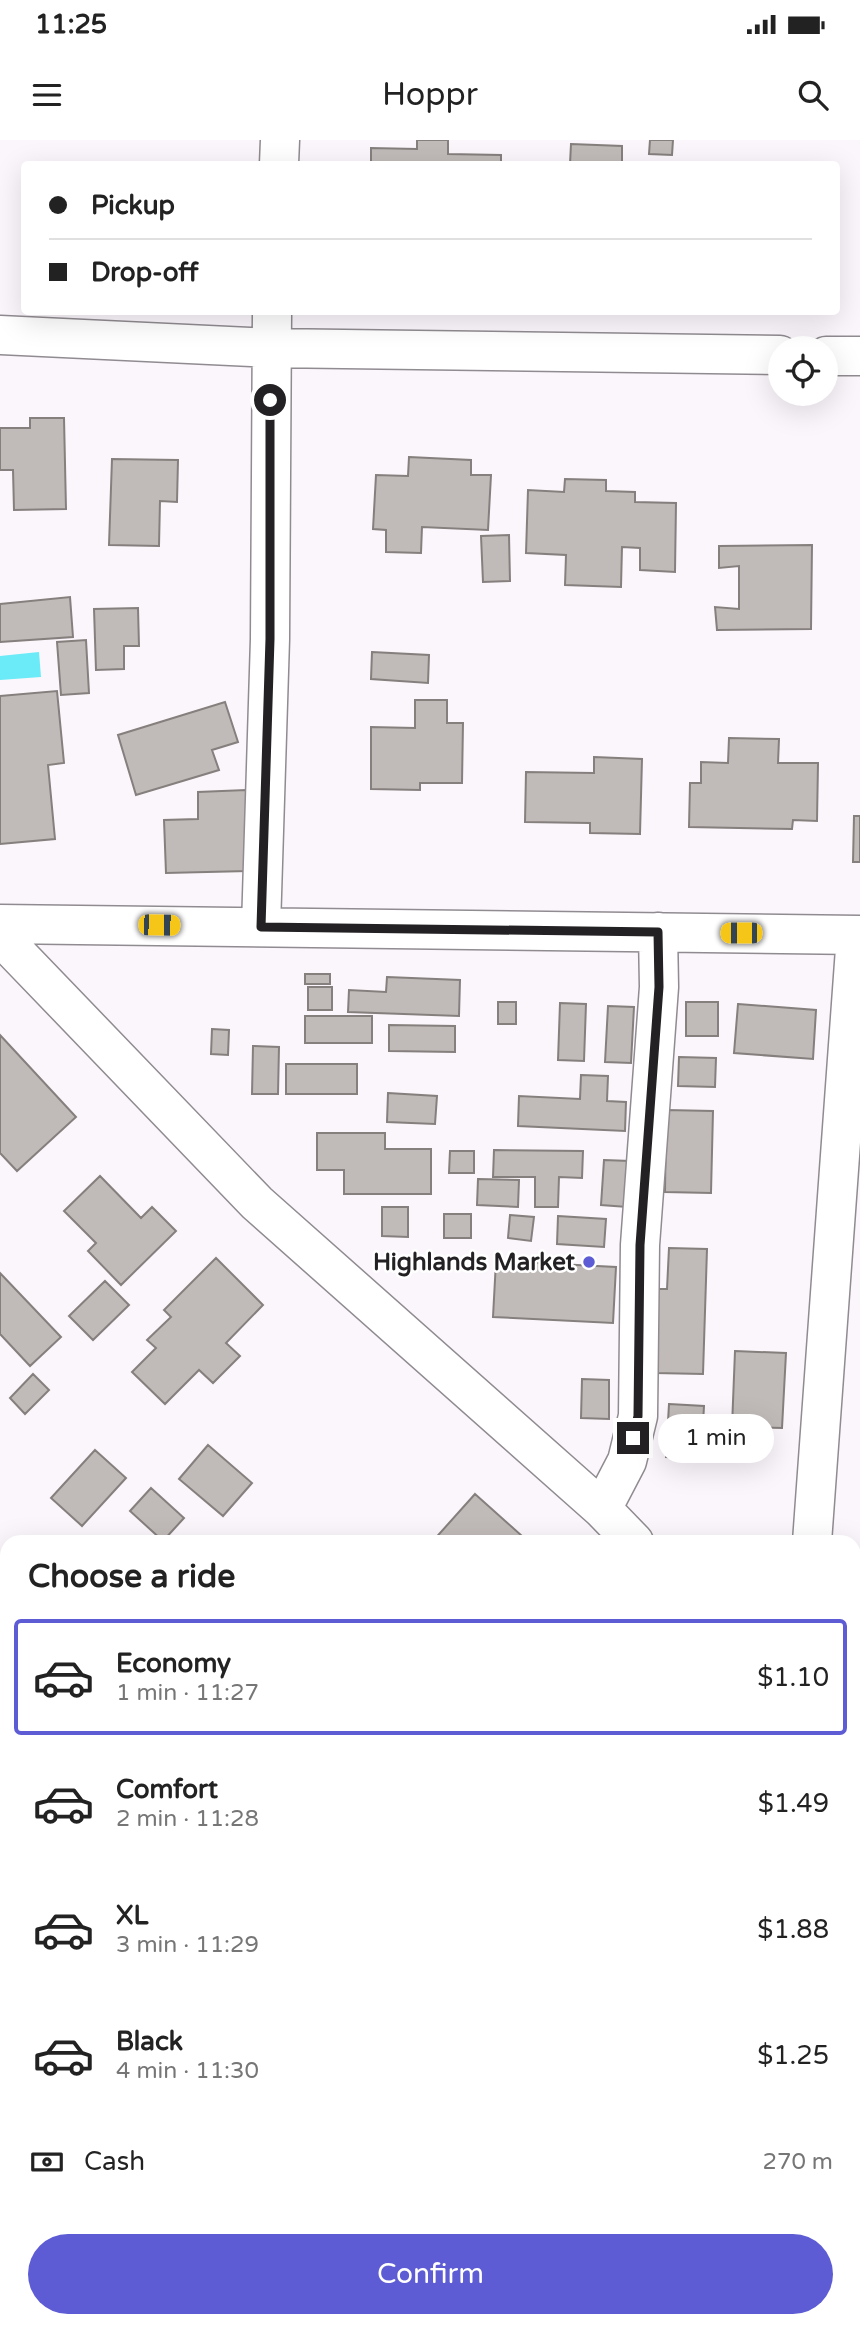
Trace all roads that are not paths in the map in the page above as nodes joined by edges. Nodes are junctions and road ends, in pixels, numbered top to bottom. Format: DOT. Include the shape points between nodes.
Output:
graph roads {
  1 [pos="280,140"];
  2 [pos="279,161"];
  3 [pos="271,330"];
  4 [pos="0,335"];
  5 [pos="768,354"];
  6 [pos="838,356"];
  7 [pos="860,356"];
  8 [pos="0,924"];
  9 [pos="261,927"];
  10 [pos="658,932"];
  11 [pos="858,935"];
  12 [pos="0,936"];
  13 [pos="602,1509"];
  14 [pos="627,1535"];
  15 [pos="812,1535"];
  1 -- 2 [label="street"];
  3 -- 4 [label="street"];
  3 -- 5 [label="street"];
  3 -- 9 [label="street" via="270,639"];
  6 -- 7 [label="street"];
  8 -- 9 [label="street"];
  9 -- 10 [label="street"];
  10 -- 11 [label="street"];
  10 -- 13 [label="street" via="659,987 640,1245 638,1416 627,1461"];
  11 -- 15 [label="street"];
  12 -- 13 [label="street" via="257,1203"];
  13 -- 14 [label="street"];
}
